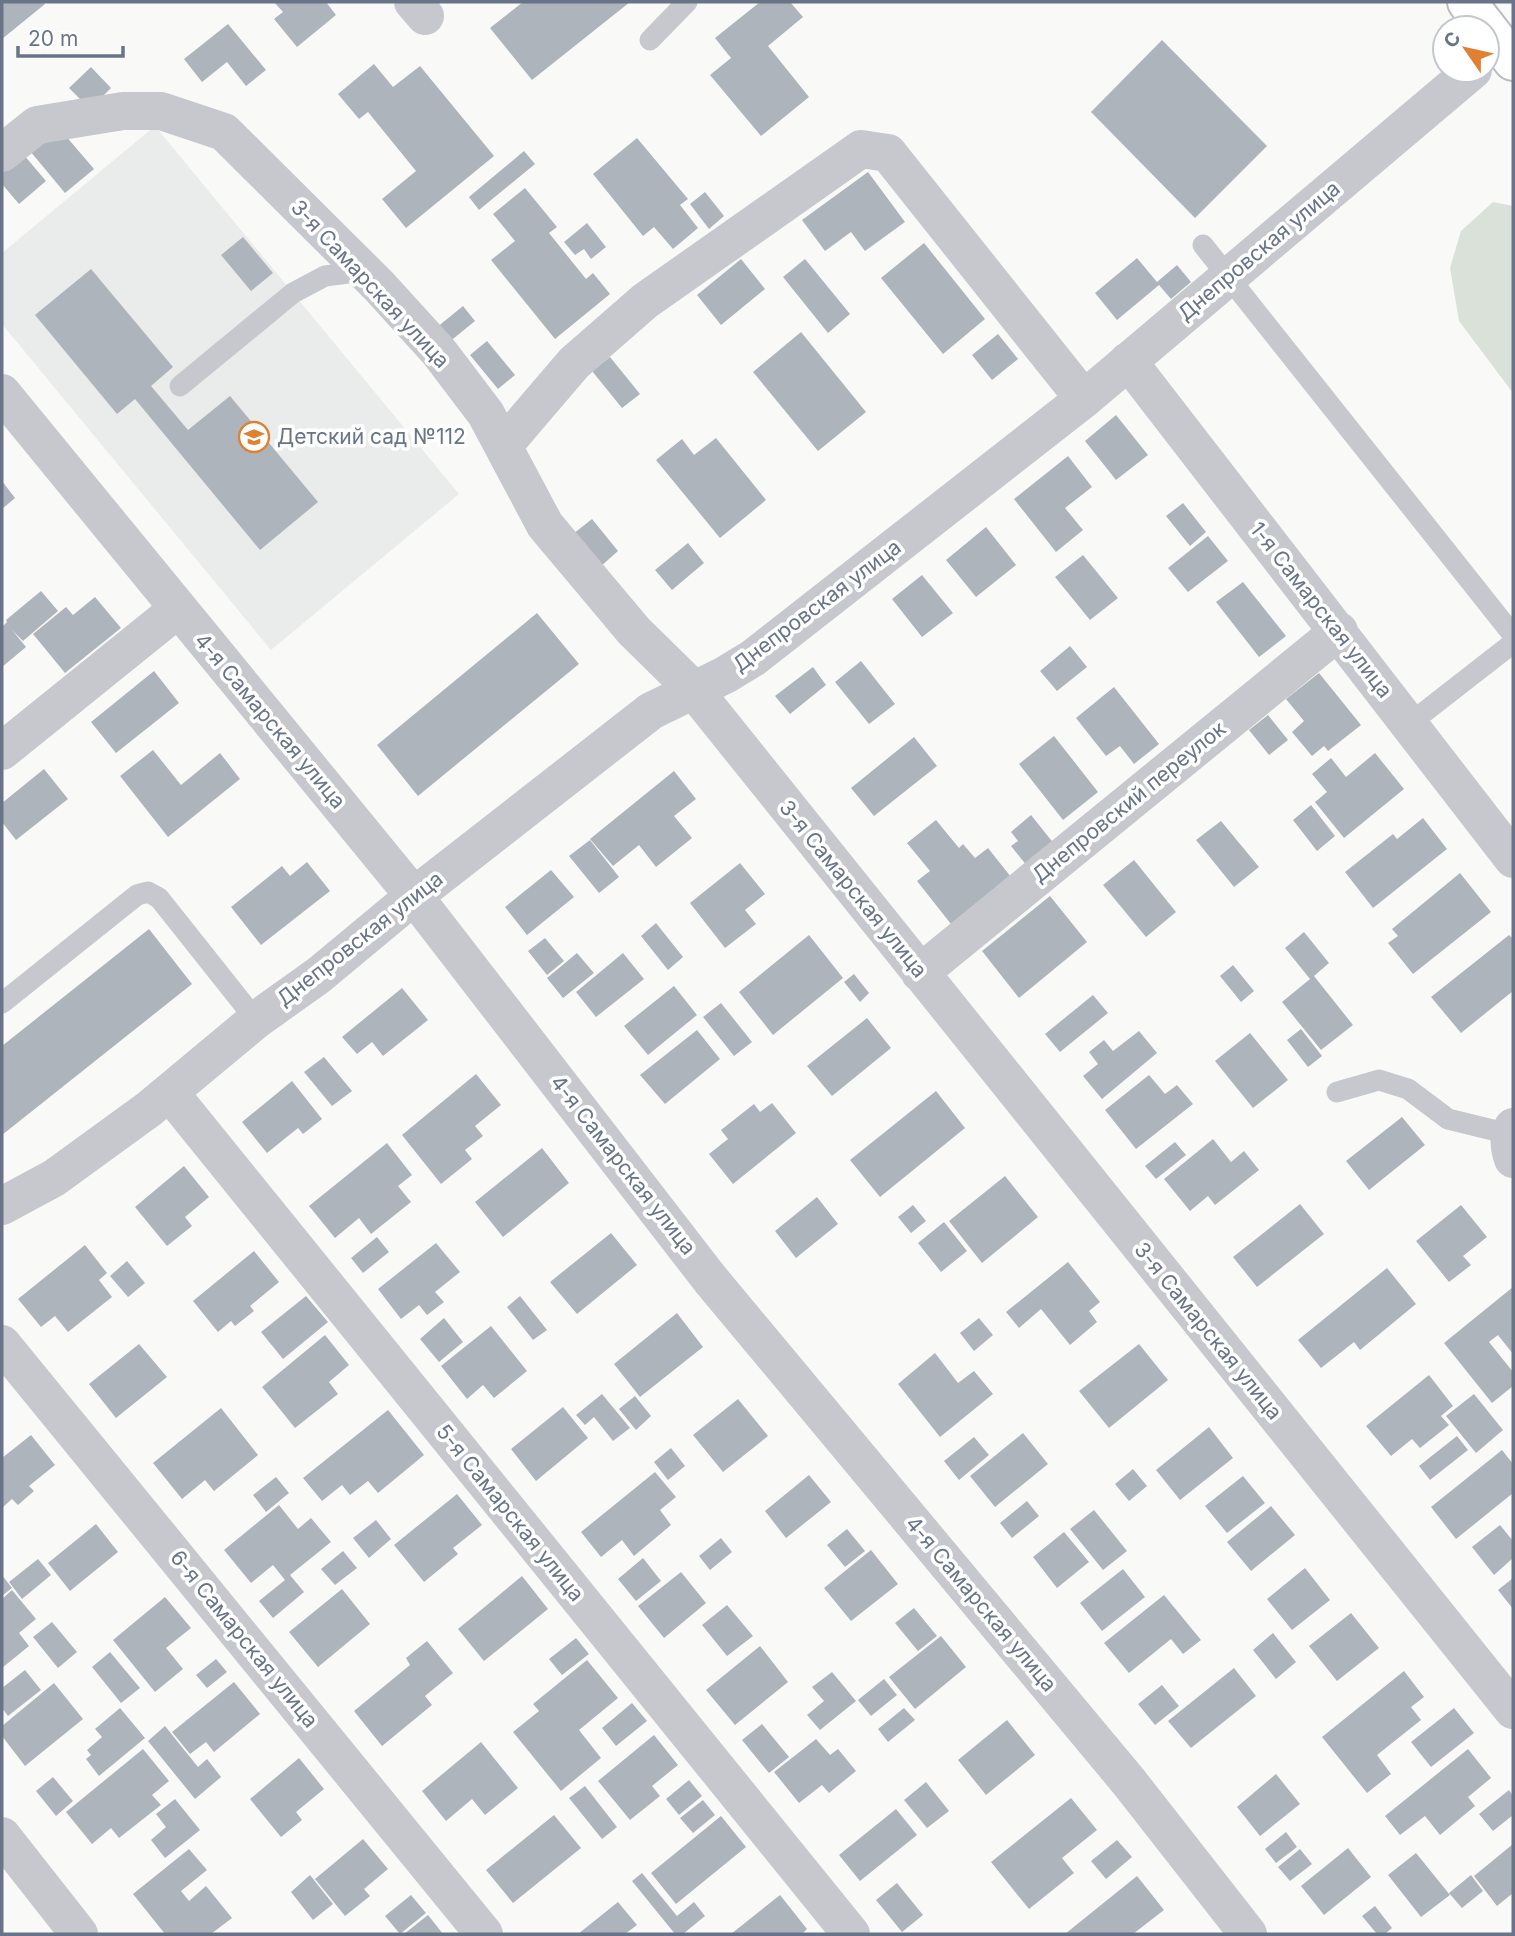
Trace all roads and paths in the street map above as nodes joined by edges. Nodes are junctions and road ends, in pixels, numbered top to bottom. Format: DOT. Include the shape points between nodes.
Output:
graph roads {
  1 [pos="687,2"];
  2 [pos="649,40"];
  3 [pos="1464,84"];
  4 [pos="2,153"];
  5 [pos="1203,245"];
  6 [pos="363,271"];
  7 [pos="1229,277"];
  8 [pos="1128,361"];
  9 [pos="180,386"];
  10 [pos="2,393"];
  11 [pos="1084,400"];
  12 [pos="504,445"];
  13 [pos="178,609"];
  14 [pos="1339,631"];
  15 [pos="1513,635"];
  16 [pos="1513,643"];
  17 [pos="693,689"];
  18 [pos="1409,724"];
  19 [pos="2,751"];
  20 [pos="1513,859"];
  21 [pos="415,896"];
  22 [pos="920,973"];
  23 [pos="2,1003"];
  24 [pos="256,1020"];
  25 [pos="1338,1092"];
  26 [pos="170,1093"];
  27 [pos="1512,1140"];
  28 [pos="2,1206"];
  29 [pos="2,1344"];
  30 [pos="1513,1710"];
  31 [pos="2,1836"];
  32 [pos="79,1934"];
  33 [pos="484,1934"];
  34 [pos="851,1934"];
  35 [pos="1248,1934"];
  1 -- 2 [label="lane"];
  3 -- 7 [label="street, Днепровская улица"];
  4 -- 6 [label="street, 3-я Самарская улица" via="37,125 123,111 161,111 224,132"];
  5 -- 7 [label="lane"];
  6 -- 9 [label="lane" via="325,276 293,293"];
  6 -- 12 [label="street, 3-я Самарская улица" via="439,352"];
  7 -- 8 [label="street, Днепровская улица"];
  7 -- 15 [label="lane"];
  8 -- 11 [label="street, Днепровская улица"];
  8 -- 14 [label="street, 1-я Самарская улица"];
  10 -- 13 [label="street, 4-я Самарская улица"];
  11 -- 12 [label="street" via="888,153 861,149 645,301 574,363"];
  11 -- 17 [label="street, Днепровская улица" via="752,658"];
  12 -- 17 [label="street, 3-я Самарская улица" via="545,524 634,631"];
  13 -- 19 [label="street"];
  13 -- 21 [label="street, 4-я Самарская улица"];
  14 -- 18 [label="street, 1-я Самарская улица"];
  14 -- 22 [label="street, Днепровский переулок"];
  16 -- 18 [label="lane"];
  17 -- 21 [label="street, Днепровская улица" via="651,711"];
  17 -- 22 [label="street, 3-я Самарская улица"];
  18 -- 20 [label="street, 1-я Самарская улица"];
  21 -- 24 [label="street, Днепровская улица"];
  21 -- 35 [label="street, 4-я Самарская улица" via="710,1279 1129,1782"];
  22 -- 30 [label="street, 3-я Самарская улица"];
  23 -- 24 [label="lane" via="137,895 148,892 159,898"];
  24 -- 26 [label="street, Днепровская улица"];
  25 -- 27 [label="lane" via="1379,1080 1408,1089 1448,1119"];
  26 -- 28 [label="street, Днепровская улица" via="54,1178"];
  26 -- 34 [label="street, 5-я Самарская улица"];
  29 -- 33 [label="street, 6-я Самарская улица"];
  31 -- 32 [label="street"];
}
